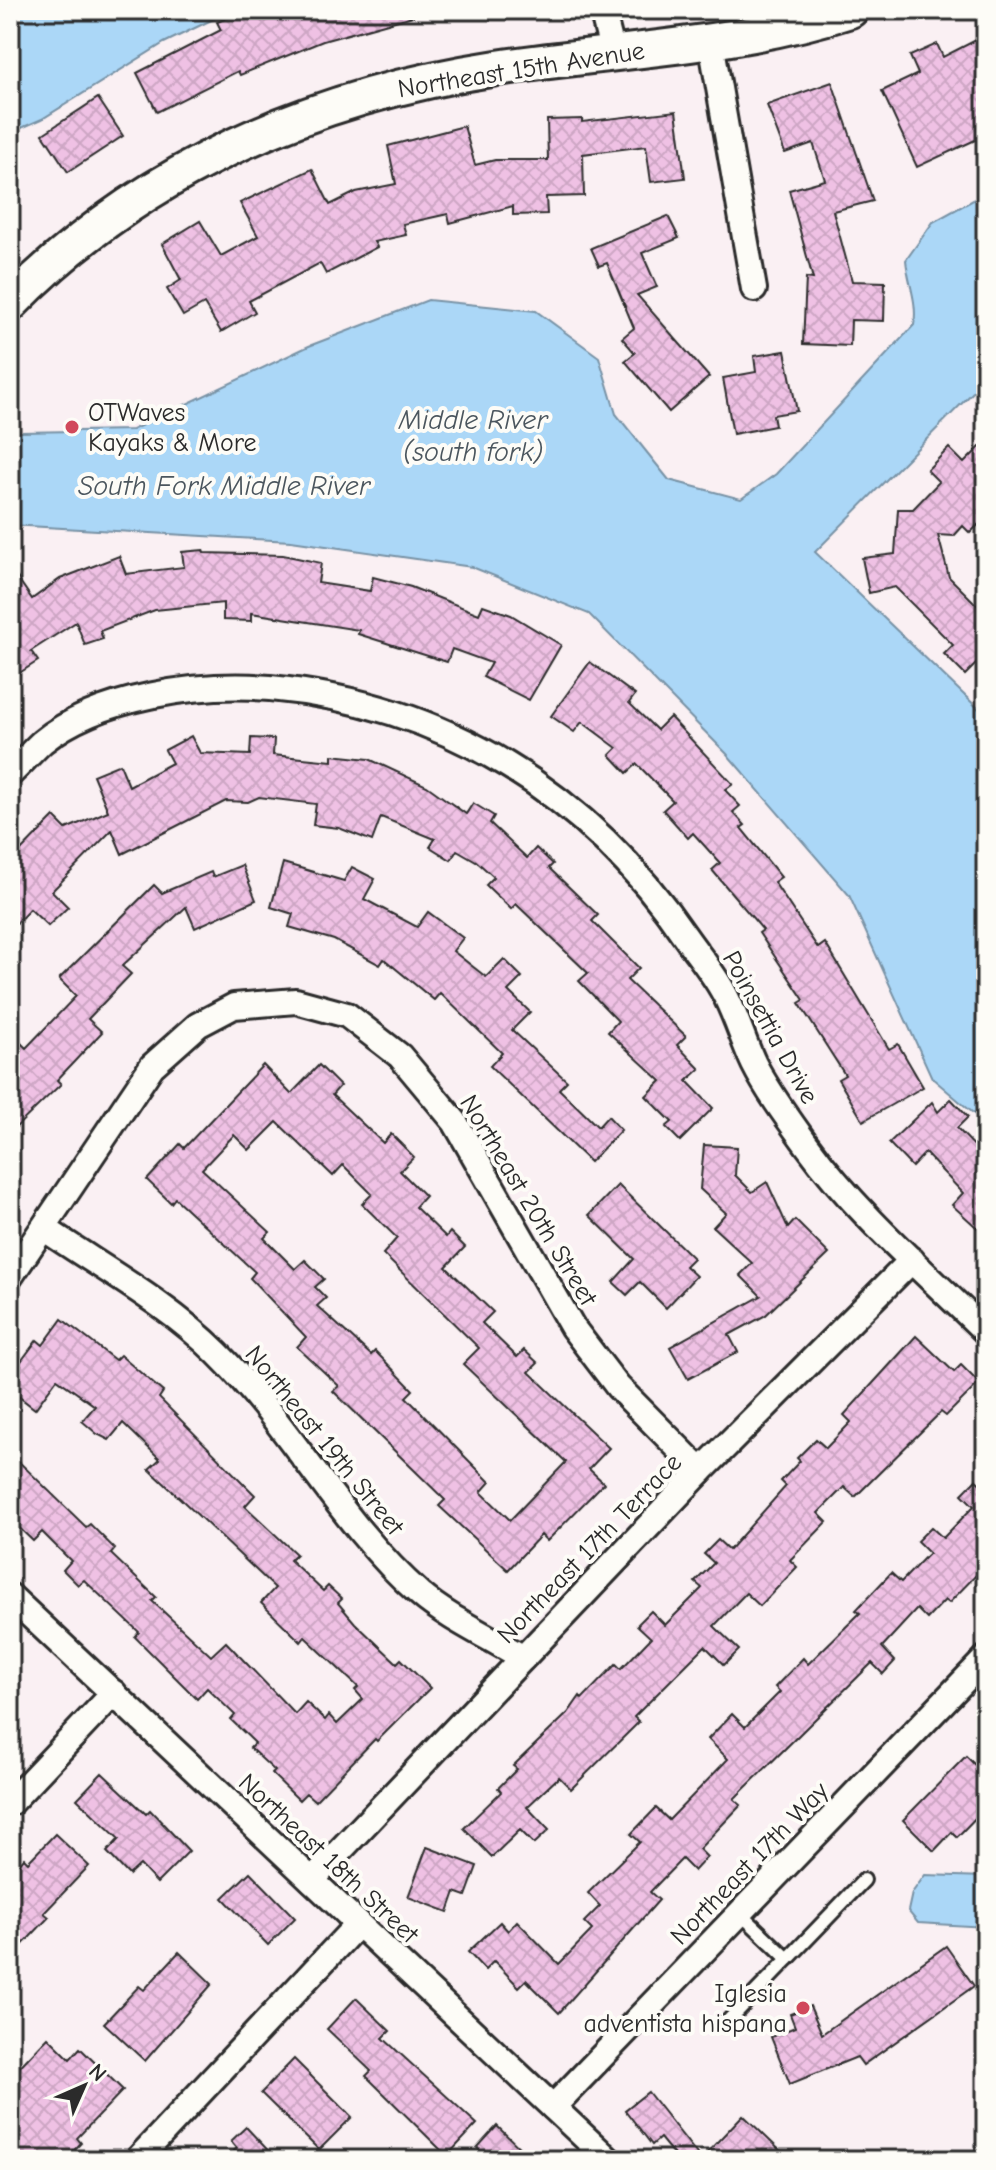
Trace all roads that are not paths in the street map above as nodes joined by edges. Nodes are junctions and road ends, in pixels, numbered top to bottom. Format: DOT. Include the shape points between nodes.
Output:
graph roads {
  1 [pos="602,10"];
  2 [pos="850,10"];
  3 [pos="711,42"];
  4 [pos="613,53"];
  5 [pos="754,289"];
  6 [pos="10,304"];
  7 [pos="10,774"];
  8 [pos="45,1229"];
  9 [pos="912,1260"];
  10 [pos="10,1277"];
  11 [pos="986,1332"];
  12 [pos="701,1471"];
  13 [pos="10,1596"];
  14 [pos="523,1658"];
  15 [pos="986,1658"];
  16 [pos="114,1693"];
  17 [pos="10,1803"];
  18 [pos="312,1880"];
  19 [pos="864,1880"];
  20 [pos="740,1913"];
  21 [pos="358,1924"];
  22 [pos="788,1959"];
  23 [pos="725,2024"];
  24 [pos="553,2107"];
  25 [pos="607,2159"];
  26 [pos="137,2160"];
  1 -- 4 [label="street"];
  2 -- 3 [label="street, Northeast 15th Avenue"];
  3 -- 4 [label="street, Northeast 15th Avenue"];
  3 -- 5 [label="street"];
  4 -- 6 [label="street, Northeast 15th Avenue" via="404,85 254,134 191,167 93,232"];
  7 -- 9 [label="street, Poinsettia Drive" via="44,741 94,712 163,694 233,685 315,692 391,711 474,744 561,799 628,862 723,991 756,1067 807,1146"];
  8 -- 10 [label="street"];
  8 -- 12 [label="street, Northeast 20th Street" via="152,1066 198,1025 234,1006 296,1001 347,1015 400,1056 455,1122 573,1328 618,1387"];
  8 -- 14 [label="street, Northeast 19th Street" via="175,1317 216,1352 262,1402 374,1546 422,1596"];
  9 -- 11 [label="street, Poinsettia Drive"];
  9 -- 12 [label="street, Northeast 17th Terrace"];
  12 -- 14 [label="street, Northeast 17th Terrace"];
  13 -- 16 [label="street, Northeast 18th Street"];
  14 -- 18 [label="street, Northeast 17th Terrace"];
  15 -- 20 [label="street, Northeast 17th Way"];
  16 -- 17 [label="street"];
  16 -- 18 [label="street, Northeast 18th Street"];
  18 -- 21 [label="street, Northeast 18th Street"];
  19 -- 22 [label="lane"];
  20 -- 22 [label="lane"];
  20 -- 24 [label="street, Northeast 17th Way"];
  21 -- 24 [label="street, Northeast 18th Street"];
  21 -- 26 [label="street"];
  22 -- 23 [label="lane"];
  24 -- 25 [label="street, Northeast 18th Street"];
}
